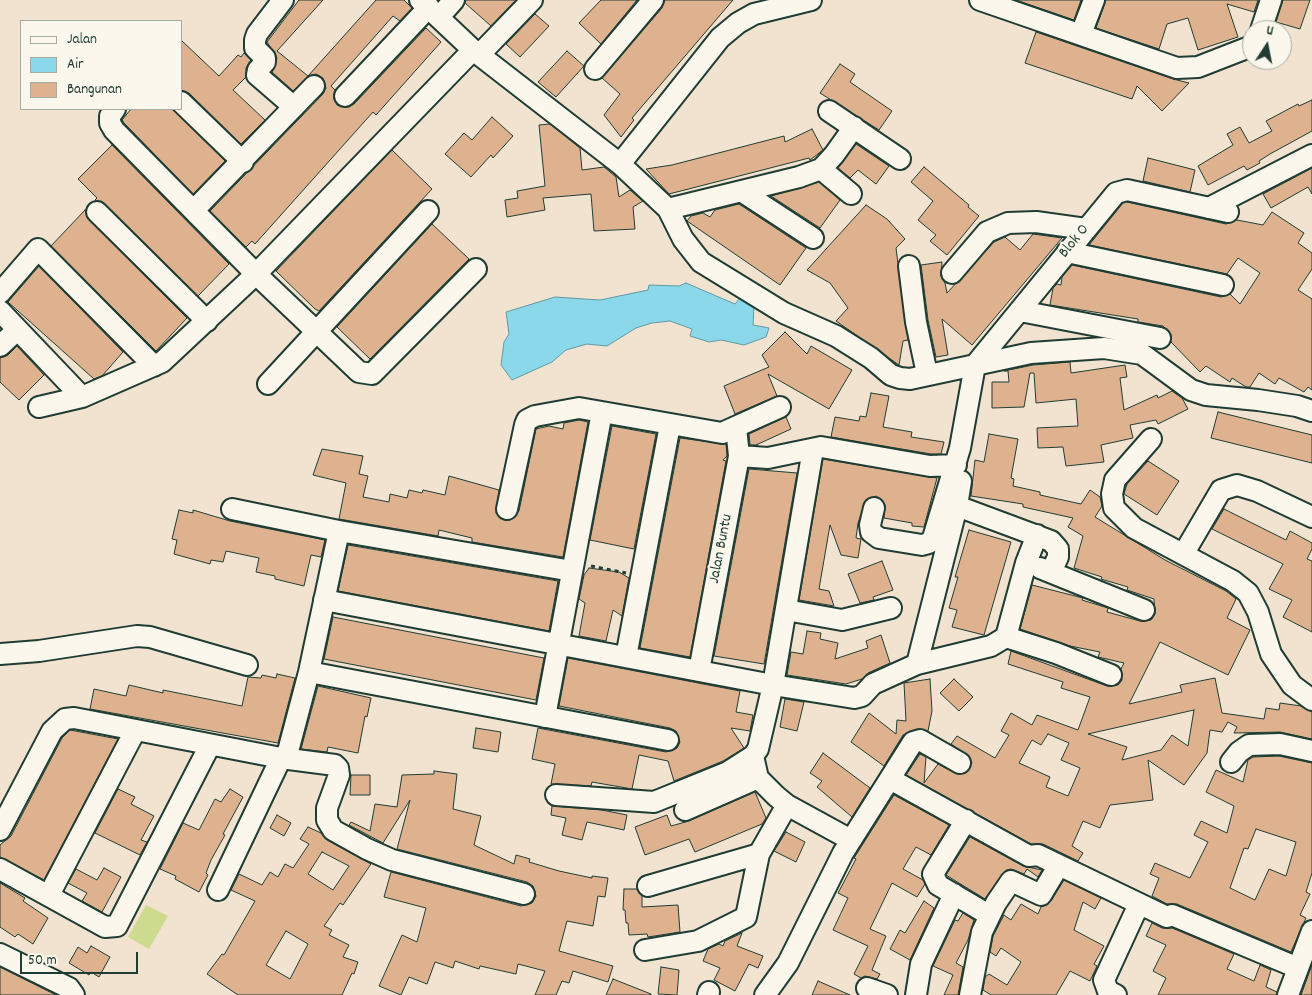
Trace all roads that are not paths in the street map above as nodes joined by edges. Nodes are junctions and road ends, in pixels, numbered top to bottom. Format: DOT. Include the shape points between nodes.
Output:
graph roads {
  1 [pos="284,0"];
  2 [pos="454,0"];
  3 [pos="532,0"];
  4 [pos="651,0"];
  5 [pos="812,0"];
  6 [pos="980,0"];
  7 [pos="1094,0"];
  8 [pos="1271,0"];
  9 [pos="429,8"];
  10 [pos="1264,20"];
  11 [pos="1081,34"];
  12 [pos="1242,50"];
  13 [pos="476,53"];
  14 [pos="595,68"];
  15 [pos="314,86"];
  16 [pos="345,96"];
  17 [pos="182,103"];
  18 [pos="294,107"];
  19 [pos="114,110"];
  20 [pos="829,111"];
  21 [pos="854,127"];
  22 [pos="1312,155"];
  23 [pos="900,160"];
  24 [pos="243,162"];
  25 [pos="620,164"];
  26 [pos="820,169"];
  27 [pos="741,191"];
  28 [pos="851,194"];
  29 [pos="195,209"];
  30 [pos="668,209"];
  31 [pos="428,211"];
  32 [pos="97,212"];
  33 [pos="1086,229"];
  34 [pos="813,238"];
  35 [pos="1067,252"];
  36 [pos="909,266"];
  37 [pos="476,269"];
  38 [pos="256,274"];
  39 [pos="952,274"];
  40 [pos="1223,286"];
  41 [pos="0,293"];
  42 [pos="0,311"];
  43 [pos="1020,311"];
  44 [pos="207,321"];
  45 [pos="18,330"];
  46 [pos="316,330"];
  47 [pos="1160,338"];
  48 [pos="0,346"];
  49 [pos="975,365"];
  50 [pos="154,366"];
  51 [pos="927,374"];
  52 [pos="268,384"];
  53 [pos="82,397"];
  54 [pos="39,407"];
  55 [pos="780,407"];
  56 [pos="1312,411"];
  57 [pos="602,412"];
  58 [pos="670,425"];
  59 [pos="736,427"];
  60 [pos="1151,439"];
  61 [pos="813,449"];
  62 [pos="739,456"];
  63 [pos="956,465"];
  64 [pos="957,506"];
  65 [pos="874,508"];
  66 [pos="232,509"];
  67 [pos="507,509"];
  68 [pos="1312,517"];
  69 [pos="339,531"];
  70 [pos="1036,535"];
  71 [pos="1184,553"];
  72 [pos="1026,563"];
  73 [pos="573,568"];
  74 [pos="1052,572"];
  75 [pos="324,600"];
  76 [pos="891,608"];
  77 [pos="786,610"];
  78 [pos="1144,610"];
  79 [pos="1006,637"];
  80 [pos="559,644"];
  81 [pos="0,654"];
  82 [pos="626,657"];
  83 [pos="917,664"];
  84 [pos="247,665"];
  85 [pos="699,671"];
  86 [pos="309,672"];
  87 [pos="1111,675"];
  88 [pos="773,685"];
  89 [pos="1312,700"];
  90 [pos="545,717"];
  91 [pos="135,731"];
  92 [pos="668,740"];
  93 [pos="210,745"];
  94 [pos="1312,751"];
  95 [pos="753,756"];
  96 [pos="283,758"];
  97 [pos="1231,762"];
  98 [pos="960,763"];
  99 [pos="758,778"];
  100 [pos="890,779"];
  101 [pos="556,795"];
  102 [pos="787,805"];
  103 [pos="685,810"];
  104 [pos="966,820"];
  105 [pos="0,830"];
  106 [pos="851,840"];
  107 [pos="759,854"];
  108 [pos="1059,865"];
  109 [pos="0,869"];
  110 [pos="648,886"];
  111 [pos="218,890"];
  112 [pos="524,894"];
  113 [pos="954,894"];
  114 [pos="49,896"];
  115 [pos="1139,904"];
  116 [pos="989,915"];
  117 [pos="1312,931"];
  118 [pos="645,950"];
  119 [pos="0,954"];
  120 [pos="1298,968"];
  121 [pos="867,988"];
  122 [pos="74,995"];
  123 [pos="765,995"];
  124 [pos="887,995"];
  125 [pos="916,995"];
  126 [pos="970,995"];
  127 [pos="1116,995"];
  128 [pos="1288,995"];
  1 -- 18 [label="street" via="254,40 255,48 265,58 257,75"];
  2 -- 9 [label="street"];
  3 -- 13 [label="street"];
  4 -- 14 [label="street"];
  5 -- 25 [label="street" via="754,14 720,38"];
  6 -- 11 [label="street"];
  7 -- 11 [label="street"];
  8 -- 10 [label="street"];
  9 -- 13 [label="street"];
  9 -- 16 [label="street"];
  11 -- 12 [label="street" via="1187,69"];
  13 -- 25 [label="street"];
  13 -- 38 [label="street"];
  15 -- 18 [label="street"];
  17 -- 24 [label="street"];
  18 -- 24 [label="street"];
  19 -- 29 [label="street" via="110,116 114,130"];
  20 -- 21 [label="street"];
  21 -- 23 [label="street"];
  21 -- 26 [label="street"];
  22 -- 33 [label="street, Blok O" via="1218,210 1122,190"];
  24 -- 29 [label="street"];
  25 -- 30 [label="street"];
  26 -- 27 [label="street"];
  26 -- 28 [label="street"];
  27 -- 30 [label="street"];
  27 -- 34 [label="street"];
  29 -- 38 [label="street"];
  30 -- 51 [label="street" via="683,239 701,262 784,313 836,336 891,375 910,379"];
  31 -- 46 [label="street"];
  32 -- 44 [label="street"];
  33 -- 35 [label="street, Blok O"];
  33 -- 39 [label="street" via="1036,222 1008,223 987,232"];
  35 -- 40 [label="street"];
  35 -- 43 [label="street, Blok O"];
  36 -- 51 [label="street"];
  37 -- 46 [label="street" via="372,374 356,370"];
  38 -- 44 [label="street"];
  38 -- 46 [label="street"];
  41 -- 50 [label="street" via="38,249"];
  42 -- 45 [label="street"];
  43 -- 47 [label="street"];
  43 -- 49 [label="street, Blok O"];
  44 -- 50 [label="street"];
  45 -- 48 [label="street"];
  45 -- 53 [label="street"];
  46 -- 52 [label="street"];
  49 -- 51 [label="street"];
  49 -- 56 [label="street" via="1031,353 1104,348 1129,351 1142,354 1191,390 1206,395 1258,400"];
  49 -- 63 [label="street"];
  50 -- 53 [label="street"];
  53 -- 54 [label="street"];
  55 -- 59 [label="street"];
  57 -- 58 [label="street"];
  57 -- 67 [label="street" via="571,407 527,420"];
  57 -- 73 [label="street"];
  58 -- 59 [label="street" via="722,433"];
  58 -- 82 [label="street"];
  59 -- 62 [label="street, Jalan Buntu"];
  60 -- 71 [label="street" via="1115,480 1114,508 1134,528"];
  61 -- 62 [label="street" via="768,458"];
  61 -- 63 [label="street" via="821,447 930,466"];
  61 -- 77 [label="street"];
  62 -- 85 [label="street, Jalan Buntu"];
  63 -- 64 [label="street" via="961,474"];
  63 -- 65 [label="street" via="929,543 922,545 880,538 872,532 870,524"];
  64 -- 70 [label="street"];
  64 -- 83 [label="street"];
  66 -- 69 [label="street"];
  68 -- 71 [label="street" via="1237,485 1221,490"];
  69 -- 73 [label="street"];
  69 -- 75 [label="street"];
  70 -- 72 [label="street"];
  70 -- 74 [label="street" via="1051,541 1058,549"];
  71 -- 89 [label="street" via="1233,580 1248,593 1258,612 1271,654 1292,685"];
  72 -- 74 [label="street"];
  72 -- 79 [label="street"];
  73 -- 80 [label="street"];
  74 -- 78 [label="street"];
  75 -- 80 [label="street"];
  75 -- 86 [label="street"];
  76 -- 77 [label="street" via="842,620"];
  77 -- 88 [label="street"];
  79 -- 83 [label="street" via="991,646"];
  79 -- 87 [label="street"];
  80 -- 82 [label="street"];
  80 -- 90 [label="street"];
  81 -- 84 [label="street" via="39,652 137,636"];
  82 -- 85 [label="street"];
  83 -- 88 [label="street" via="873,684 862,696 854,698"];
  85 -- 88 [label="street"];
  86 -- 90 [label="street"];
  86 -- 96 [label="street"];
  88 -- 95 [label="street" via="763,735"];
  90 -- 92 [label="street"];
  91 -- 93 [label="street"];
  91 -- 105 [label="street" via="74,718 58,723"];
  91 -- 114 [label="street"];
  93 -- 96 [label="street"];
  93 -- 114 [label="street" via="117,926 105,927"];
  94 -- 97 [label="street" via="1280,744 1249,745"];
  95 -- 99 [label="street"];
  95 -- 101 [label="street" via="728,772 654,802"];
  96 -- 111 [label="street"];
  96 -- 112 [label="street" via="338,768 339,775 327,808 327,820 333,830 392,860"];
  98 -- 100 [label="street" via="916,740"];
  99 -- 102 [label="street"];
  99 -- 103 [label="street"];
  100 -- 104 [label="street"];
  100 -- 106 [label="street"];
  102 -- 106 [label="street"];
  102 -- 107 [label="street"];
  104 -- 108 [label="street" via="1029,856 1038,855"];
  104 -- 113 [label="street" via="933,874 938,885"];
  106 -- 123 [label="street" via="788,963"];
  107 -- 110 [label="street"];
  107 -- 118 [label="street" via="746,917 698,941"];
  108 -- 115 [label="street"];
  108 -- 116 [label="street" via="1041,895 1011,881"];
  109 -- 114 [label="street"];
  113 -- 116 [label="street"];
  113 -- 125 [label="street" via="921,964"];
  115 -- 120 [label="street"];
  115 -- 127 [label="street" via="1104,980 1108,991"];
  116 -- 126 [label="street" via="982,932"];
  117 -- 120 [label="street"];
  119 -- 122 [label="street" via="69,988"];
  120 -- 128 [label="street"];
  121 -- 124 [label="street"];
}
